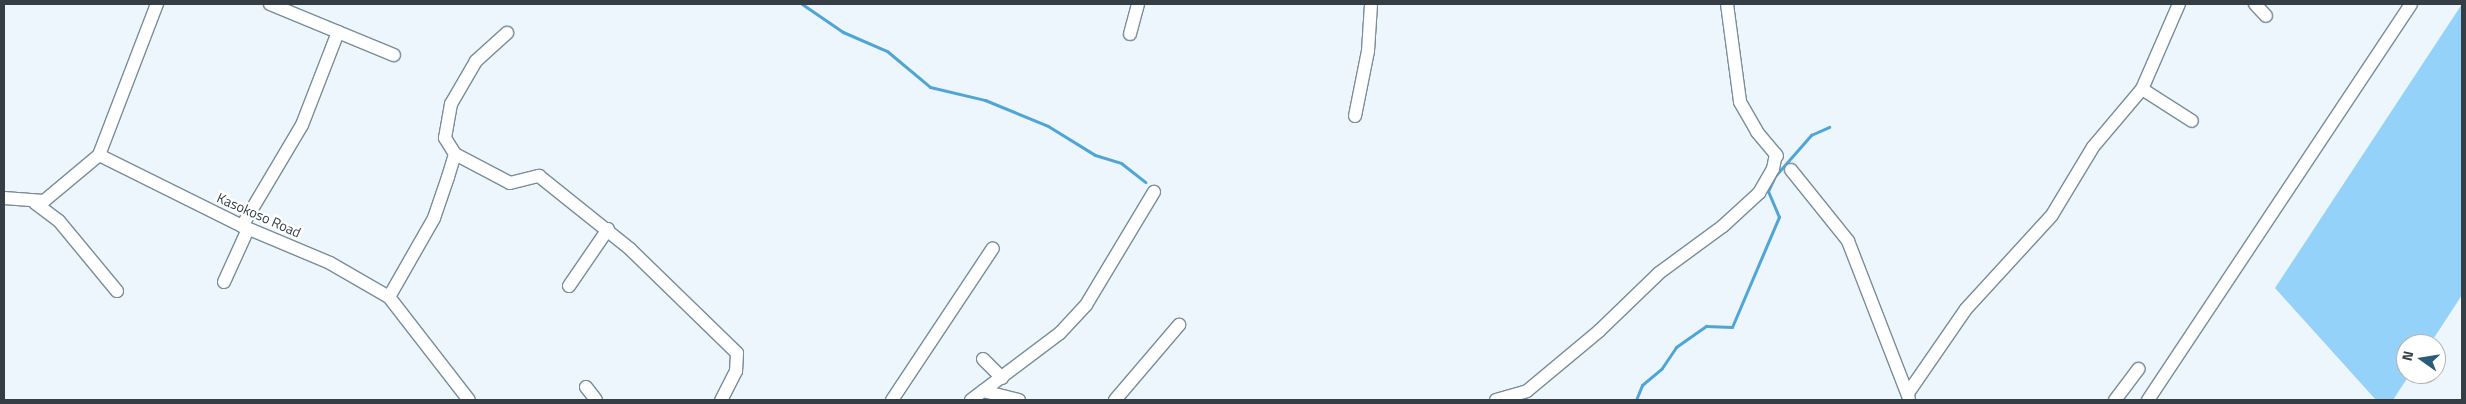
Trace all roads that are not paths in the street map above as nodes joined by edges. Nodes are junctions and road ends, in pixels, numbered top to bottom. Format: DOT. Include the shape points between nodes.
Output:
graph roads {
  1 [pos="157,4"];
  2 [pos="270,4"];
  3 [pos="1138,4"];
  4 [pos="1371,4"];
  5 [pos="1727,4"];
  6 [pos="2178,4"];
  7 [pos="2255,4"];
  8 [pos="2411,4"];
  9 [pos="2266,16"];
  10 [pos="338,32"];
  11 [pos="507,33"];
  12 [pos="1130,34"];
  13 [pos="394,55"];
  14 [pos="2142,89"];
  15 [pos="1355,116"];
  16 [pos="2192,120"];
  17 [pos="455,154"];
  18 [pos="99,155"];
  19 [pos="1791,170"];
  20 [pos="1154,192"];
  21 [pos="4,198"];
  22 [pos="36,203"];
  23 [pos="245,228"];
  24 [pos="608,229"];
  25 [pos="993,248"];
  26 [pos="224,282"];
  27 [pos="569,286"];
  28 [pos="117,291"];
  29 [pos="389,297"];
  30 [pos="1179,324"];
  31 [pos="983,359"];
  32 [pos="2138,369"];
  33 [pos="1002,378"];
  34 [pos="586,387"];
  35 [pos="983,391"];
  36 [pos="1908,397"];
  37 [pos="469,400"];
  38 [pos="596,400"];
  39 [pos="721,400"];
  40 [pos="892,400"];
  41 [pos="971,400"];
  42 [pos="1019,400"];
  43 [pos="1115,400"];
  44 [pos="1496,400"];
  45 [pos="2115,400"];
  46 [pos="2148,400"];
  1 -- 18 [label="street"];
  2 -- 10 [label="street"];
  3 -- 12 [label="street"];
  4 -- 15 [label="street" via="1368,51"];
  5 -- 44 [label="street" via="1740,102 1756,132 1776,155 1773,170 1759,193 1723,226 1659,273 1599,331 1527,391"];
  6 -- 14 [label="street"];
  7 -- 9 [label="street"];
  8 -- 46 [label="street"];
  10 -- 13 [label="street"];
  10 -- 23 [label="street" via="302,125"];
  11 -- 17 [label="street" via="476,60 451,104 445,138"];
  14 -- 16 [label="street"];
  14 -- 36 [label="street" via="2093,147 2052,215 1966,309"];
  17 -- 24 [label="street" via="510,183 539,176"];
  17 -- 29 [label="street" via="434,218"];
  18 -- 22 [label="street" via="51,197"];
  18 -- 23 [label="street, Kasokoso Road"];
  19 -- 36 [label="street" via="1848,240"];
  20 -- 33 [label="street" via="1086,305 1060,333"];
  21 -- 22 [label="street"];
  22 -- 28 [label="street" via="59,221"];
  23 -- 26 [label="street"];
  23 -- 29 [label="street, Kasokoso Road" via="330,263"];
  24 -- 27 [label="street"];
  24 -- 39 [label="street" via="736,353 736,371"];
  25 -- 40 [label="street"];
  29 -- 37 [label="street, Kasokoso Road"];
  30 -- 43 [label="street"];
  31 -- 33 [label="street"];
  32 -- 45 [label="street"];
  33 -- 35 [label="street"];
  34 -- 38 [label="street"];
  35 -- 41 [label="street"];
  35 -- 42 [label="street"];
}
